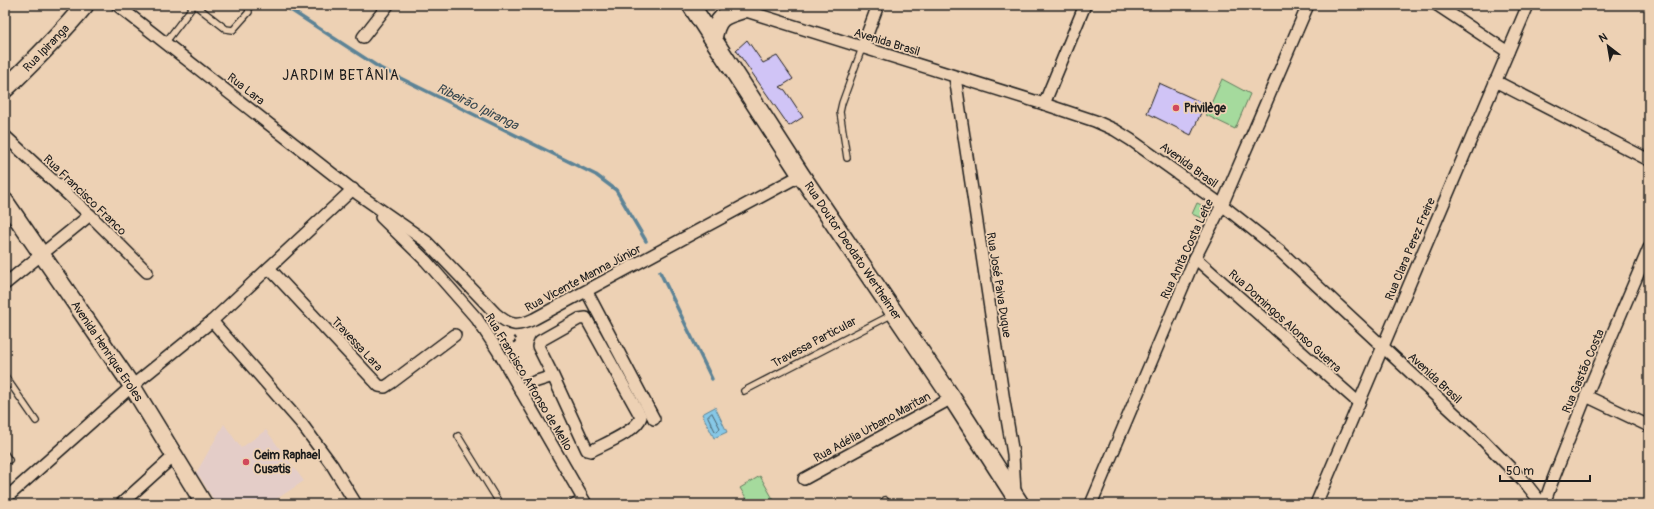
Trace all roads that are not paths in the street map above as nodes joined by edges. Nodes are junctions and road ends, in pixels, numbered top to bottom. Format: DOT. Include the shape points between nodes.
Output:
graph roads {
  1 [pos="85,5"];
  2 [pos="117,5"];
  3 [pos="194,5"];
  4 [pos="248,5"];
  5 [pos="388,5"];
  6 [pos="691,5"];
  7 [pos="878,5"];
  8 [pos="1085,5"];
  9 [pos="1308,5"];
  10 [pos="1437,5"];
  11 [pos="1528,5"];
  12 [pos="734,8"];
  13 [pos="363,37"];
  14 [pos="713,38"];
  15 [pos="165,43"];
  16 [pos="862,48"];
  17 [pos="1508,52"];
  18 [pos="955,77"];
  19 [pos="1495,81"];
  20 [pos="5,89"];
  21 [pos="1044,104"];
  22 [pos="5,136"];
  23 [pos="847,158"];
  24 [pos="1649,160"];
  25 [pos="801,175"];
  26 [pos="356,191"];
  27 [pos="5,201"];
  28 [pos="1222,205"];
  29 [pos="90,216"];
  30 [pos="1649,248"];
  31 [pos="42,256"];
  32 [pos="1195,258"];
  33 [pos="269,268"];
  34 [pos="147,272"];
  35 [pos="5,284"];
  36 [pos="586,292"];
  37 [pos="894,313"];
  38 [pos="212,321"];
  39 [pos="455,335"];
  40 [pos="1383,347"];
  41 [pos="5,376"];
  42 [pos="553,376"];
  43 [pos="132,386"];
  44 [pos="521,391"];
  45 [pos="744,391"];
  46 [pos="1586,396"];
  47 [pos="952,398"];
  48 [pos="1359,403"];
  49 [pos="654,419"];
  50 [pos="36,421"];
  51 [pos="1649,426"];
  52 [pos="458,436"];
  53 [pos="5,454"];
  54 [pos="174,456"];
  55 [pos="9,460"];
  56 [pos="804,479"];
  57 [pos="5,499"];
  58 [pos="1018,500"];
  59 [pos="584,501"];
  60 [pos="122,504"];
  61 [pos="204,504"];
  62 [pos="356,504"];
  63 [pos="500,504"];
  64 [pos="571,504"];
  65 [pos="1091,504"];
  66 [pos="1316,504"];
  67 [pos="1543,504"];
  1 -- 20 [label="main road, Rua Ipiranga" via="64,31"];
  2 -- 15 [label="street, Rua Lara"];
  3 -- 4 [label="lane" via="226,28 233,30 249,12"];
  3 -- 15 [label="lane"];
  5 -- 13 [label="street"];
  6 -- 14 [label="main road, Rua Doutor Deodato Wertheimer"];
  7 -- 16 [label="street"];
  8 -- 21 [label="street"];
  9 -- 28 [label="street, Rua Anita Costa Leite"];
  10 -- 17 [label="street"];
  11 -- 17 [label="street, Rua Clara Perez Freire"];
  12 -- 14 [label="main road" via="716,24"];
  12 -- 16 [label="street, Avenida Brasil"];
  14 -- 25 [label="main road, Rua Doutor Deodato Wertheimer"];
  15 -- 26 [label="street, Rua Lara"];
  16 -- 18 [label="street, Avenida Brasil"];
  16 -- 23 [label="lane" via="840,112"];
  17 -- 19 [label="street, Rua Clara Perez Freire"];
  18 -- 21 [label="street, Avenida Brasil"];
  18 -- 58 [label="street, Rua José Paiva Duque"];
  19 -- 24 [label="street"];
  19 -- 40 [label="street, Rua Clara Perez Freire"];
  21 -- 28 [label="street, Avenida Brasil" via="1115,130"];
  22 -- 29 [label="street, Rua Francisco Franco"];
  25 -- 36 [label="street, Rua Vicente Manna Júnior"];
  25 -- 37 [label="main road, Rua Doutor Deodato Wertheimer"];
  26 -- 33 [label="street"];
  26 -- 36 [label="street, Rua Vicente Manna Júnior" via="427,242 505,322 525,324"];
  26 -- 44 [label="street, Rua Francisco Affonso de Mello" via="426,261 477,319"];
  27 -- 31 [label="main road, Avenida Henrique Eroles"];
  28 -- 32 [label="street, Rua Anita Costa Leite"];
  28 -- 40 [label="street, Avenida Brasil" via="1281,252"];
  29 -- 31 [label="street"];
  29 -- 34 [label="street, Rua Francisco Franco"];
  30 -- 46 [label="street, Rua Gastão Costa"];
  31 -- 35 [label="street"];
  31 -- 43 [label="main road, Avenida Henrique Eroles"];
  32 -- 48 [label="street, Rua Domingos Alonso Guerra"];
  32 -- 65 [label="street, Rua Anita Costa Leite"];
  33 -- 38 [label="street"];
  33 -- 39 [label="street, Travessa Lara" via="379,386 385,387 391,383"];
  36 -- 49 [label="street"];
  37 -- 45 [label="lane, Travessa Particular"];
  37 -- 47 [label="main road, Rua Doutor Deodato Wertheimer"];
  38 -- 43 [label="street"];
  38 -- 62 [label="street" via="301,423 332,465"];
  40 -- 48 [label="street, Rua Clara Perez Freire"];
  40 -- 67 [label="street, Avenida Brasil" via="1481,438"];
  41 -- 50 [label="lane"];
  42 -- 42 [label="street" via="538,346 540,341 579,319 586,318 641,417 640,422 591,451 587,450"];
  42 -- 44 [label="street" via="534,382"];
  43 -- 54 [label="main road, Avenida Henrique Eroles"];
  43 -- 57 [label="street"];
  44 -- 59 [label="street, Rua Francisco Affonso de Mello"];
  46 -- 51 [label="street"];
  46 -- 67 [label="street, Rua Gastão Costa"];
  47 -- 56 [label="street, Rua Adélia Urbano Maritan"];
  47 -- 58 [label="main road, Rua Doutor Deodato Wertheimer"];
  48 -- 66 [label="street, Rua Clara Perez Freire"];
  52 -- 63 [label="lane"];
  53 -- 55 [label="lane"];
  54 -- 60 [label="street"];
  54 -- 61 [label="main road, Avenida Henrique Eroles"];
  59 -- 64 [label="lane"];
}
